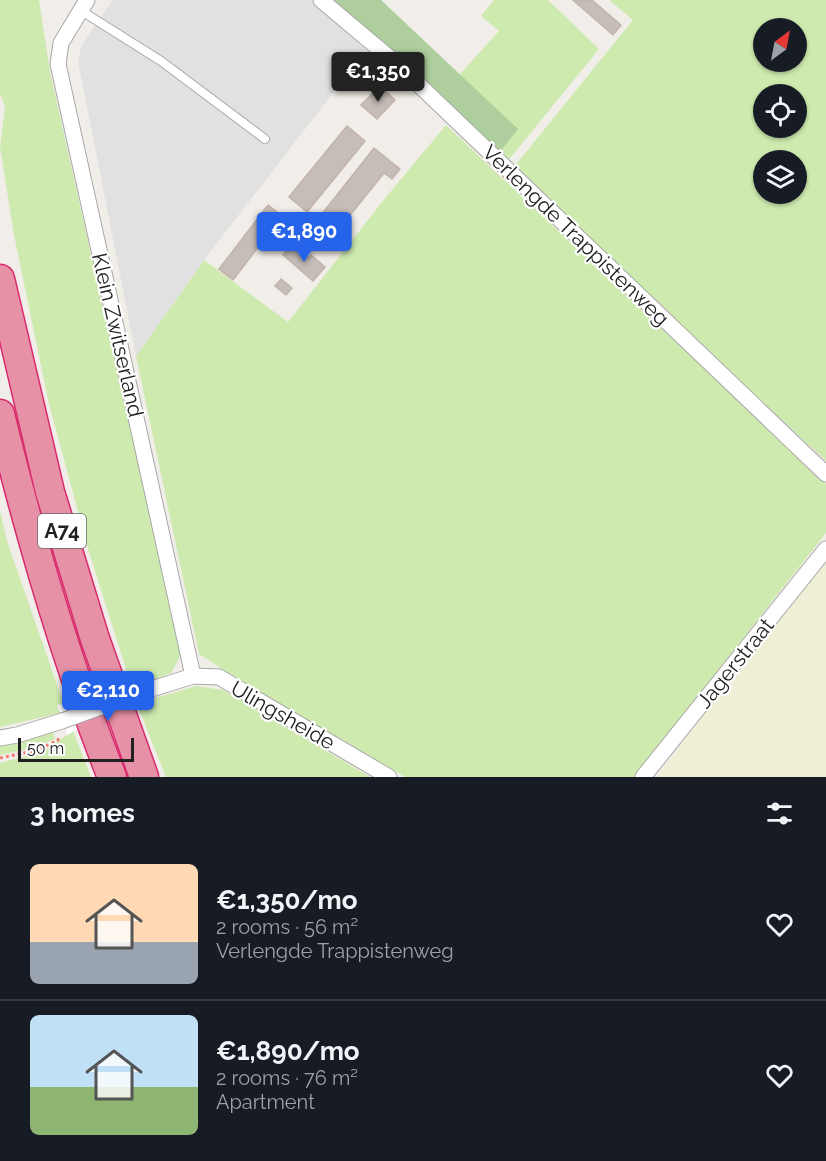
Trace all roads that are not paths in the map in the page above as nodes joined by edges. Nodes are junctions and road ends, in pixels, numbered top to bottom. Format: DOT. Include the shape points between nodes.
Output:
graph roads {
  1 [pos="321,0"];
  2 [pos="84,5"];
  3 [pos="266,139"];
  4 [pos="0,279"];
  5 [pos="0,414"];
  6 [pos="826,474"];
  7 [pos="826,549"];
  8 [pos="193,676"];
  9 [pos="0,738"];
  10 [pos="112,777"];
  11 [pos="144,777"];
  12 [pos="389,777"];
  13 [pos="643,777"];
  1 -- 6 [label="street, Verlengde Trappistenweg" via="397,64"];
  2 -- 3 [label="lane"];
  2 -- 8 [label="street, Klein Zwitserland" via="61,43 58,64"];
  4 -- 11 [label="highway, A74" via="50,492 95,639"];
  5 -- 10 [label="highway, A74" via="22,505 65,647"];
  7 -- 13 [label="street, Jagerstraat"];
  8 -- 9 [label="street, Ulingsheide, bridge"];
  8 -- 12 [label="street, Ulingsheide" via="219,677"];
}
